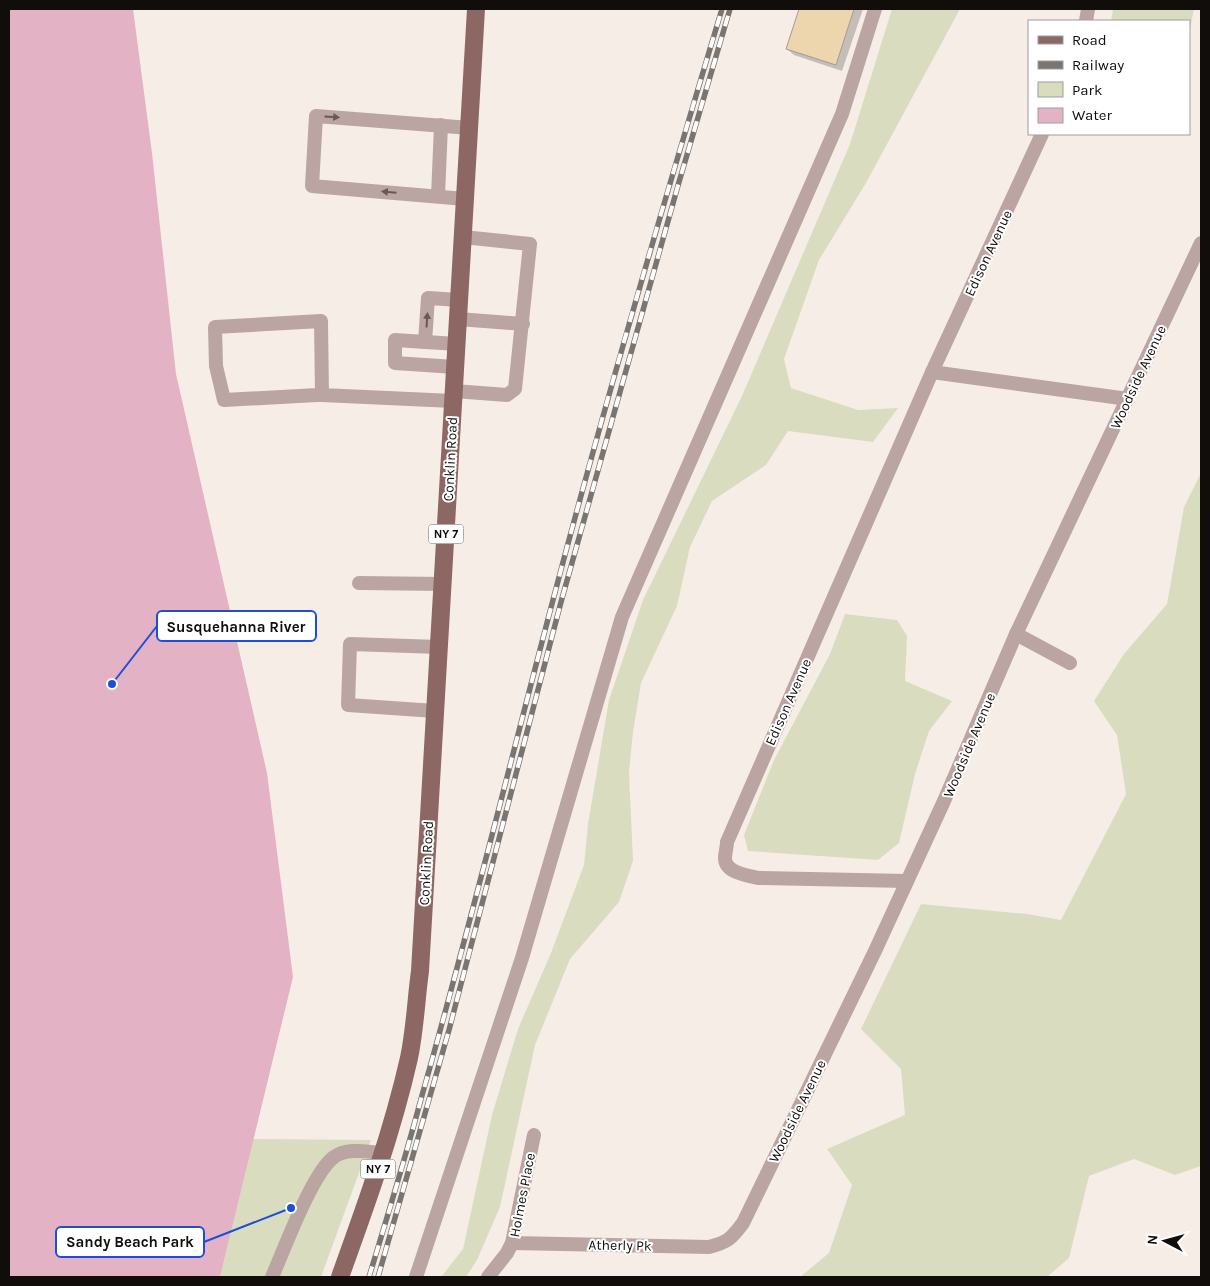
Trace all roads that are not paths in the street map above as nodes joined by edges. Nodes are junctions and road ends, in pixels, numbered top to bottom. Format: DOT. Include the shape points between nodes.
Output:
graph roads {
  1 [pos="476,9"];
  2 [pos="875,9"];
  3 [pos="441,125"];
  4 [pos="470,128"];
  5 [pos="1042,135"];
  6 [pos="438,196"];
  7 [pos="465,199"];
  8 [pos="463,237"];
  9 [pos="1201,243"];
  10 [pos="459,300"];
  11 [pos="458,319"];
  12 [pos="523,324"];
  13 [pos="425,342"];
  14 [pos="457,344"];
  15 [pos="455,367"];
  16 [pos="932,372"];
  17 [pos="322,395"];
  18 [pos="454,396"];
  19 [pos="1128,399"];
  20 [pos="359,584"];
  21 [pos="443,584"];
  22 [pos="1016,634"];
  23 [pos="439,647"];
  24 [pos="1070,663"];
  25 [pos="435,711"];
  26 [pos="907,882"];
  27 [pos="534,1135"];
  28 [pos="383,1153"];
  29 [pos="727,1241"];
  30 [pos="512,1243"];
  31 [pos="272,1277"];
  32 [pos="340,1277"];
  33 [pos="416,1277"];
  34 [pos="488,1277"];
  1 -- 4 [label="main road, Conklin Road / NY 7"];
  2 -- 33 [label="street" via="842,114 622,617 522,958"];
  3 -- 4 [label="street"];
  3 -- 6 [label="street"];
  6 -- 3 [label="street, one-way" via="312,186 316,116"];
  4 -- 7 [label="main road, Conklin Road / NY 7"];
  5 -- 16 [label="street, Edison Avenue"];
  6 -- 7 [label="street"];
  7 -- 8 [label="main road, Conklin Road / NY 7"];
  8 -- 10 [label="main road, Conklin Road / NY 7"];
  8 -- 12 [label="street" via="530,244"];
  9 -- 19 [label="street, Woodside Avenue"];
  10 -- 11 [label="main road, Conklin Road / NY 7"];
  13 -- 10 [label="street, one-way" via="428,298"];
  11 -- 12 [label="street"];
  11 -- 14 [label="main road, Conklin Road / NY 7"];
  12 -- 18 [label="street" via="515,388 507,395"];
  13 -- 14 [label="street"];
  13 -- 15 [label="street" via="395,340 395,363"];
  14 -- 15 [label="main road, Conklin Road / NY 7"];
  15 -- 18 [label="main road, Conklin Road / NY 7"];
  16 -- 19 [label="street"];
  16 -- 26 [label="street, Edison Avenue" via="728,842 725,860 728,867 738,873 758,878"];
  17 -- 17 [label="street" via="224,400 216,366 215,327 322,321"];
  17 -- 18 [label="street"];
  18 -- 21 [label="main road, Conklin Road / NY 7"];
  19 -- 22 [label="street, Woodside Avenue"];
  20 -- 21 [label="street"];
  21 -- 23 [label="main road, Conklin Road / NY 7"];
  22 -- 24 [label="street"];
  22 -- 26 [label="street, Woodside Avenue"];
  23 -- 25 [label="main road, Conklin Road / NY 7"];
  23 -- 25 [label="street" via="350,644 348,704"];
  25 -- 28 [label="main road, Conklin Road / NY 7" via="420,971 409,1058"];
  26 -- 29 [label="street, Woodside Avenue" via="743,1223"];
  27 -- 30 [label="street, Holmes Place"];
  28 -- 31 [label="street" via="347,1151 334,1157 310,1191"];
  28 -- 32 [label="main road, NY 7"];
  29 -- 30 [label="street, Atherly Pk" via="709,1246"];
  30 -- 34 [label="street, Holmes Place"];
}
